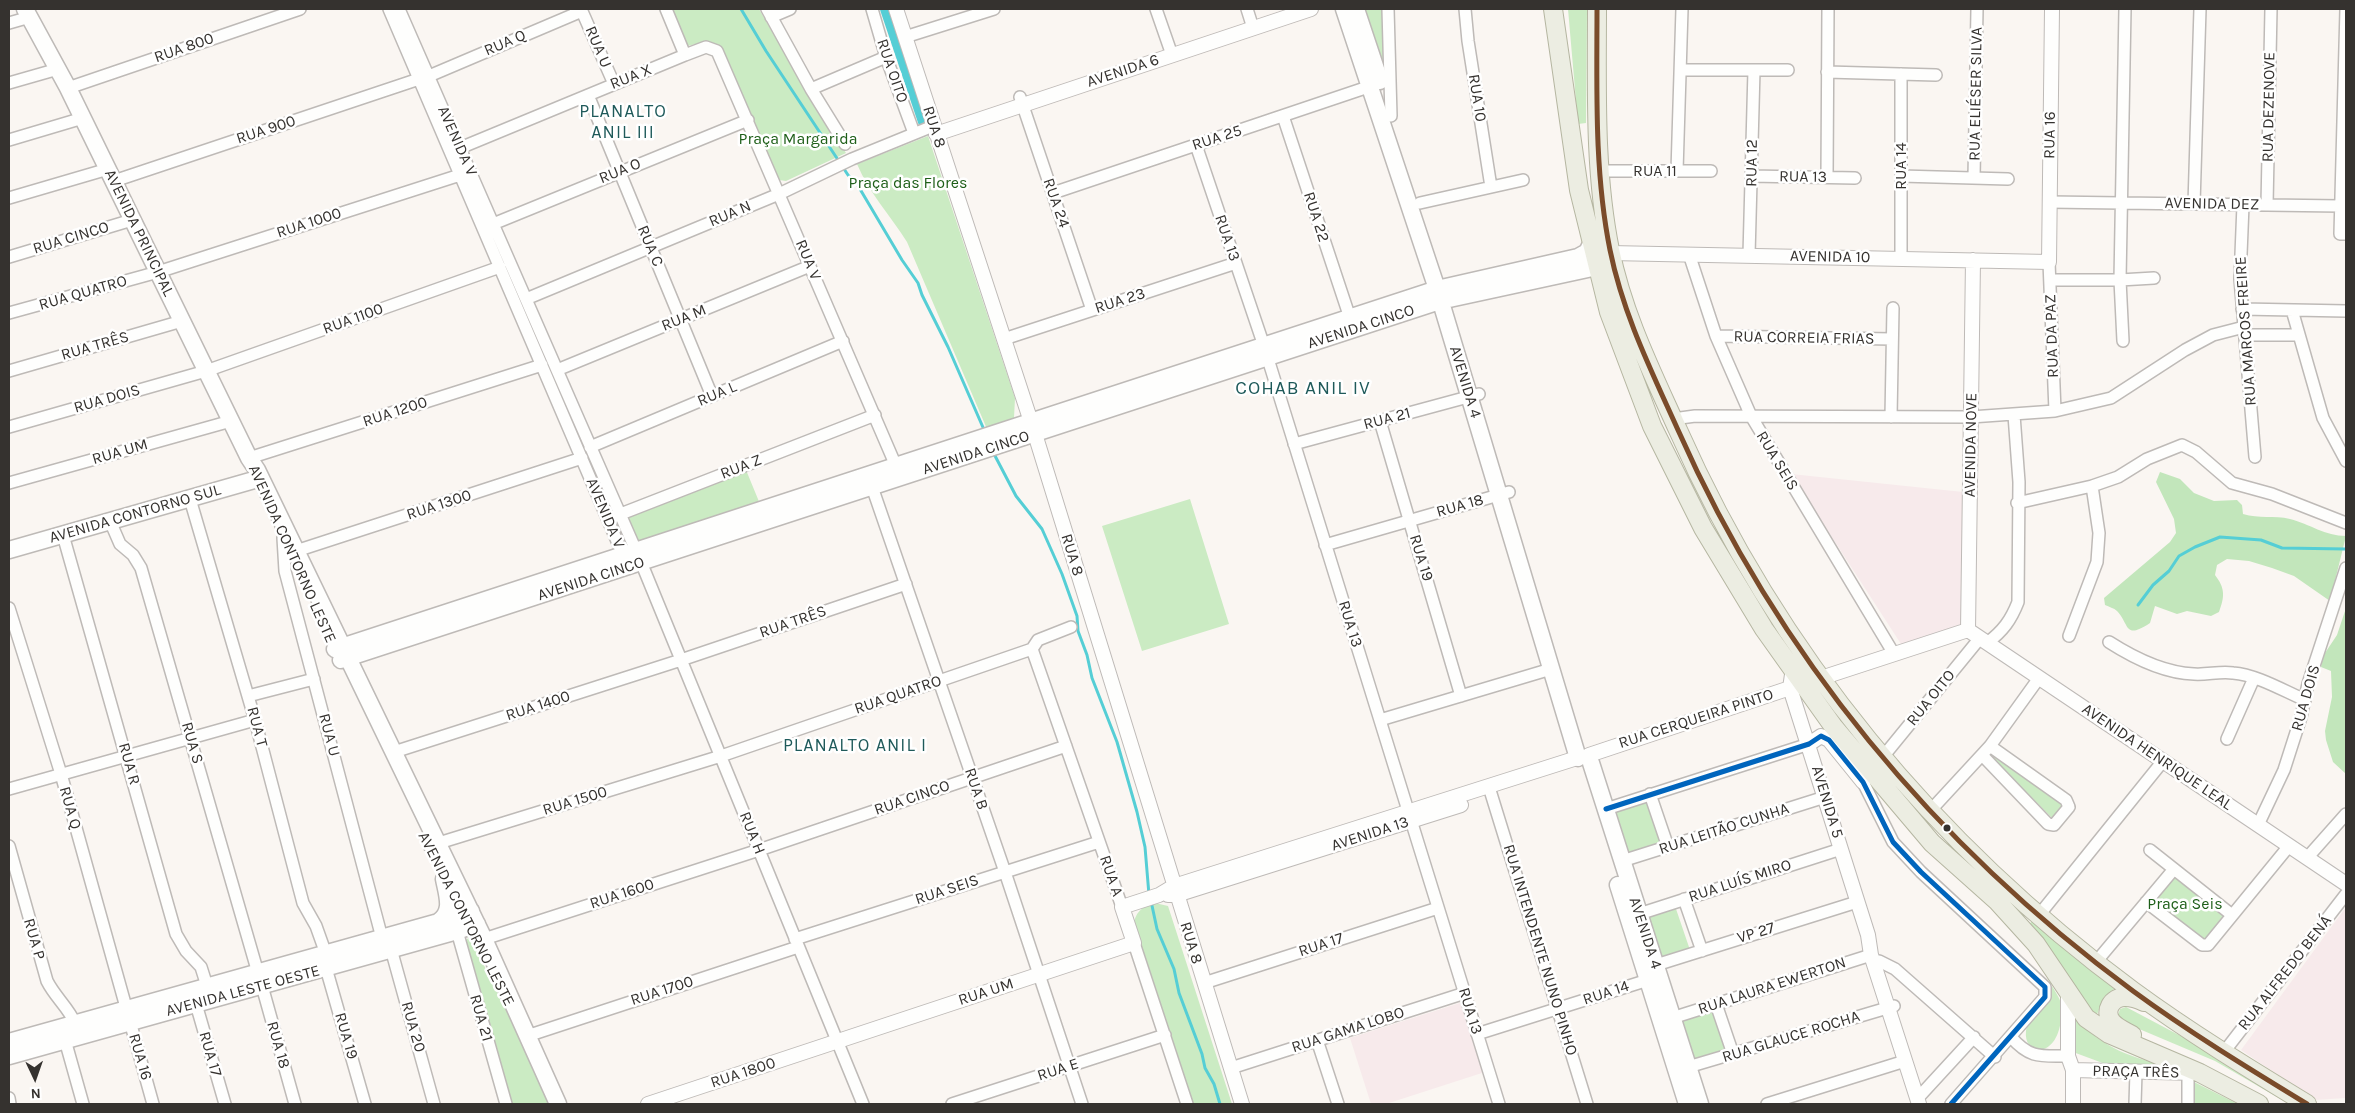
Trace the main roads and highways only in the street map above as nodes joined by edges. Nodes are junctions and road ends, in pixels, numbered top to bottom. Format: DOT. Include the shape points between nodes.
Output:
graph roads {
  1 [pos="1344,9"];
  2 [pos="1356,9"];
  3 [pos="1553,9"];
  4 [pos="1597,9"];
  5 [pos="27,13"];
  6 [pos="1375,85"];
  7 [pos="1591,244"];
  8 [pos="1610,253"];
  9 [pos="1597,267"];
  10 [pos="1444,294"];
  11 [pos="1265,352"];
  12 [pos="966,450"];
  13 [pos="255,472"];
  14 [pos="870,481"];
  15 [pos="1513,525"];
  16 [pos="286,537"];
  17 [pos="9,540"];
  18 [pos="9,550"];
  19 [pos="342,653"];
  20 [pos="1583,760"];
  21 [pos="1873,771"];
  22 [pos="433,845"];
  23 [pos="444,879"];
  24 [pos="1625,889"];
  25 [pos="467,921"];
  26 [pos="435,923"];
  27 [pos="387,944"];
  28 [pos="1652,972"];
  29 [pos="260,979"];
  30 [pos="1660,997"];
  31 [pos="2161,1011"];
  32 [pos="128,1016"];
  33 [pos="526,1036"];
  34 [pos="9,1042"];
  35 [pos="9,1056"];
  36 [pos="2194,1073"];
  37 [pos="1693,1102"];
  38 [pos="558,1104"];
  39 [pos="2259,1104"];
  40 [pos="2307,1104"];
  1 -- 6 [label="main road, AVENIDA 4"];
  2 -- 6 [label="main road, AVENIDA 4"];
  3 -- 7 [label="main road" via="1576,168"];
  4 -- 8 [label="main road" via="1600,171"];
  5 -- 13 [label="main road, AVENIDA PRINCIPAL" via="83,118"];
  6 -- 10 [label="main road, AVENIDA 4"];
  6 -- 10 [label="main road, AVENIDA 4" via="1391,116 1420,203"];
  7 -- 9 [label="main road"];
  7 -- 10 [label="main road, AVENIDA CINCO" via="1587,252 1578,257"];
  8 -- 9 [label="main road"];
  8 -- 21 [label="main road" via="1634,333 1719,518 1759,586 1821,678"];
  9 -- 10 [label="main road, AVENIDA CINCO"];
  9 -- 21 [label="main road" via="1628,366 1660,442 1703,528 1764,629 1793,668 1797,686"];
  10 -- 11 [label="main road, AVENIDA CINCO"];
  10 -- 11 [label="main road, AVENIDA CINCO" via="1350,318"];
  10 -- 15 [label="main road, AVENIDA 4"];
  11 -- 12 [label="main road, AVENIDA CINCO"];
  12 -- 14 [label="main road, AVENIDA CINCO"];
  12 -- 14 [label="main road, AVENIDA CINCO" via="896,466"];
  13 -- 16 [label="main road, AVENIDA CONTORNO LESTE"];
  13 -- 17 [label="main road, AVENIDA CONTORNO SUL"];
  13 -- 18 [label="main road, AVENIDA CONTORNO SUL" via="190,499"];
  14 -- 19 [label="main road, AVENIDA CINCO"];
  15 -- 20 [label="main road, AVENIDA 4"];
  15 -- 20 [label="main road, AVENIDA 4" via="1551,669"];
  16 -- 19 [label="main road, AVENIDA CONTORNO LESTE"];
  16 -- 19 [label="main road, AVENIDA CONTORNO LESTE" via="296,551"];
  19 -- 22 [label="main road, AVENIDA CONTORNO LESTE"];
  19 -- 22 [label="main road, AVENIDA CONTORNO LESTE" via="394,752"];
  20 -- 24 [label="main road, AVENIDA 4"];
  20 -- 24 [label="main road, AVENIDA 4" via="1606,809 1622,862"];
  21 -- 31 [label="main road" via="1930,810 2006,888"];
  21 -- 36 [label="main road" via="1932,843 2028,934 2052,965 2082,1014 2102,1031"];
  22 -- 23 [label="main road, AVENIDA CONTORNO LESTE"];
  22 -- 25 [label="main road, AVENIDA CONTORNO LESTE"];
  23 -- 25 [label="main road, AVENIDA CONTORNO LESTE"];
  23 -- 26 [label="main road" via="449,910"];
  24 -- 28 [label="main road, AVENIDA 4"];
  24 -- 28 [label="main road, AVENIDA 4" via="1639,914"];
  25 -- 26 [label="main road, AVENIDA LESTE OESTE"];
  25 -- 27 [label="main road, AVENIDA LESTE OESTE"];
  25 -- 33 [label="main road, AVENIDA CONTORNO LESTE"];
  25 -- 33 [label="main road, AVENIDA CONTORNO LESTE" via="484,938"];
  26 -- 27 [label="main road, AVENIDA LESTE OESTE"];
  27 -- 29 [label="main road, AVENIDA LESTE OESTE"];
  28 -- 30 [label="main road, AVENIDA 4"];
  29 -- 32 [label="main road, AVENIDA LESTE OESTE" via="196,1004"];
  29 -- 32 [label="main road, AVENIDA LESTE OESTE" via="208,986"];
  30 -- 37 [label="main road, AVENIDA 4"];
  30 -- 37 [label="main road, AVENIDA 4" via="1672,1018 1688,1068"];
  31 -- 36 [label="main road" via="2138,999 2125,997 2113,1001 2109,1015 2120,1028"];
  31 -- 40 [label="main road"];
  32 -- 34 [label="main road, AVENIDA LESTE OESTE" via="75,1023"];
  32 -- 35 [label="main road, AVENIDA LESTE OESTE" via="65,1040"];
  33 -- 38 [label="main road, AVENIDA CONTORNO LESTE"];
  36 -- 39 [label="main road"];
}
